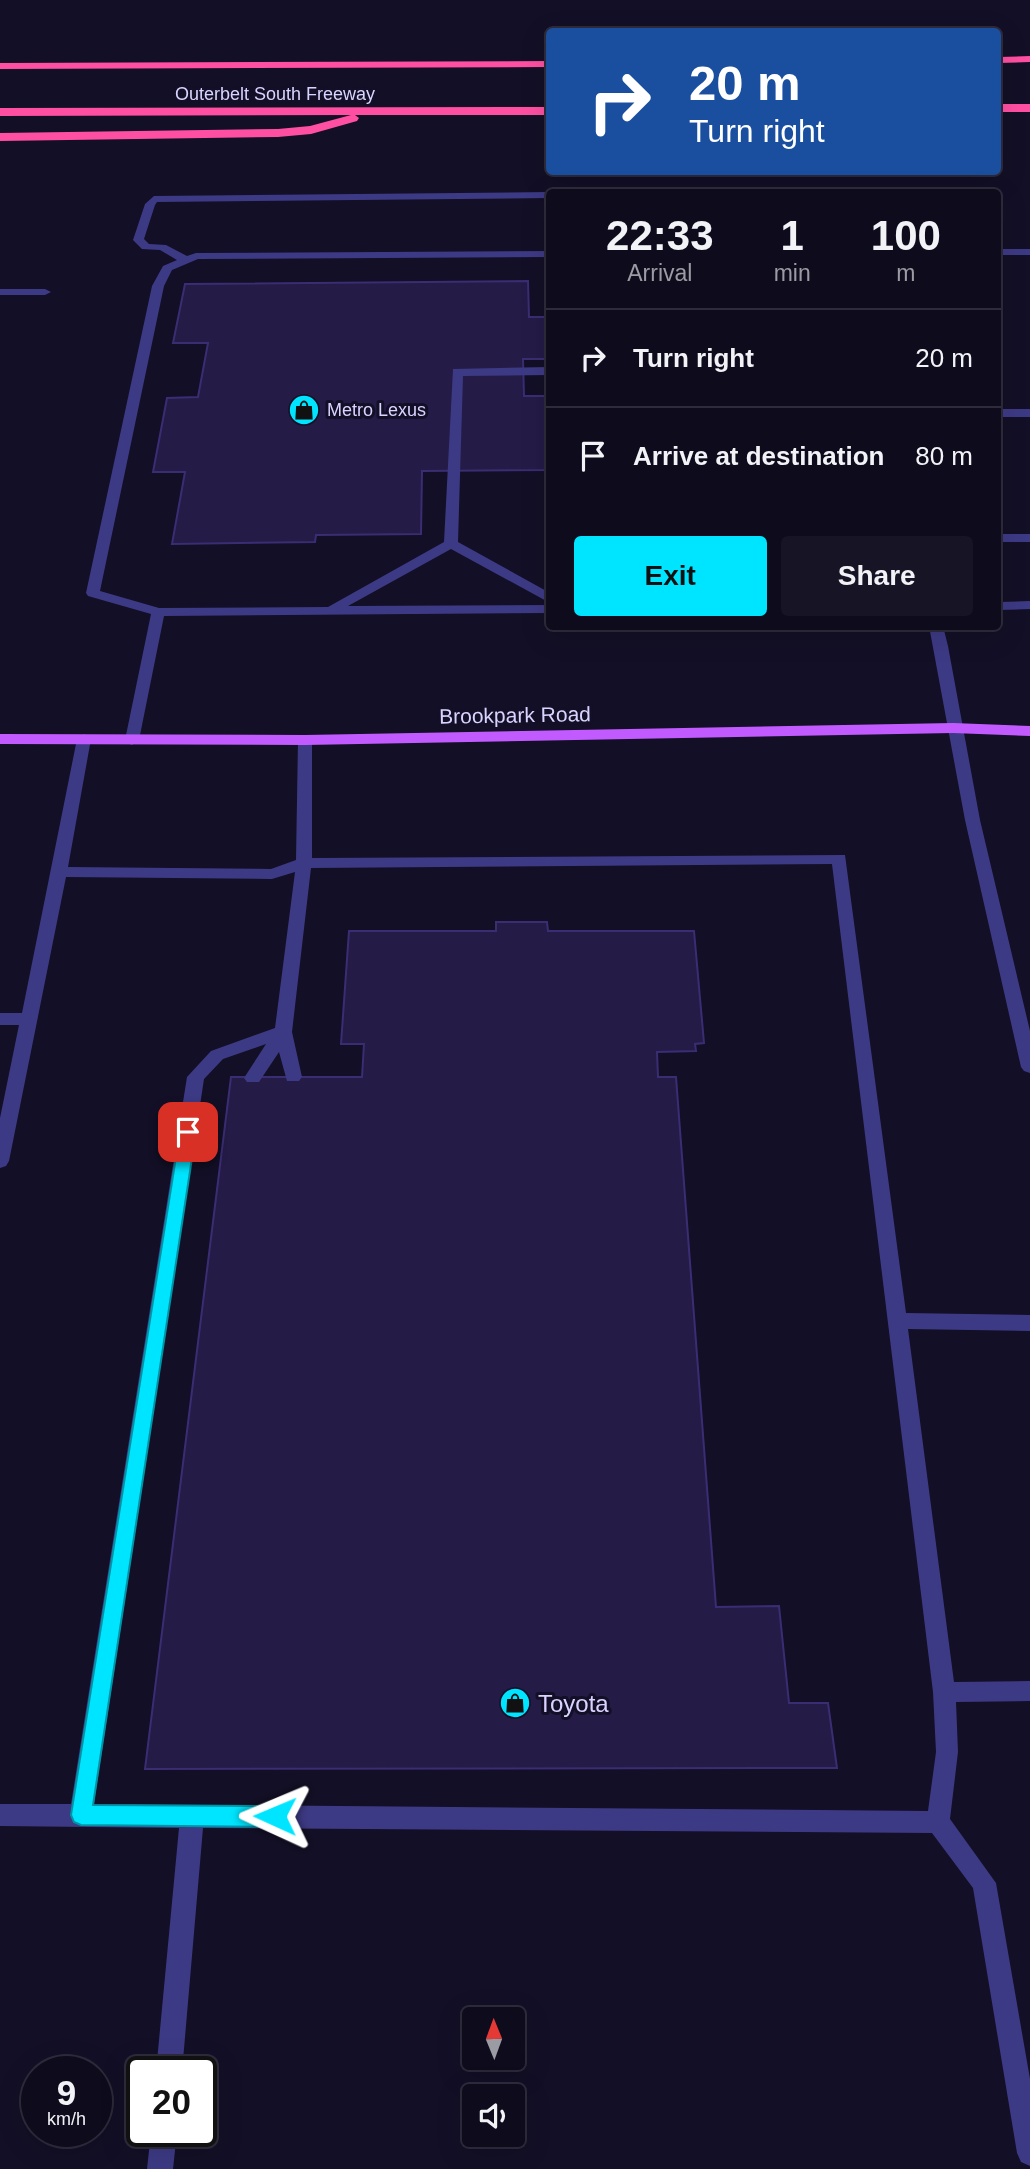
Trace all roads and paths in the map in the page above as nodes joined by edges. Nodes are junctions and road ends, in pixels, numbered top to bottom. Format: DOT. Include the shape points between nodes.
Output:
graph roads {
  1 [pos="1030,61"];
  2 [pos="1001,62"];
  3 [pos="546,64"];
  4 [pos="0,66"];
  5 [pos="1001,108"];
  6 [pos="1030,108"];
  7 [pos="546,111"];
  8 [pos="0,112"];
  9 [pos="366,112"];
  10 [pos="0,136"];
  11 [pos="546,195"];
  12 [pos="1001,252"];
  13 [pos="1030,252"];
  14 [pos="546,254"];
  15 [pos="186,260"];
  16 [pos="0,292"];
  17 [pos="45,292"];
  18 [pos="546,371"];
  19 [pos="1001,413"];
  20 [pos="1030,413"];
  21 [pos="1001,538"];
  22 [pos="1030,538"];
  23 [pos="451,544"];
  24 [pos="546,597"];
  25 [pos="1030,605"];
  26 [pos="1001,606"];
  27 [pos="546,609"];
  28 [pos="330,611"];
  29 [pos="158,612"];
  30 [pos="937,630"];
  31 [pos="953,729"];
  32 [pos="1030,731"];
  33 [pos="0,739"];
  34 [pos="84,739"];
  35 [pos="132,740"];
  36 [pos="305,740"];
  37 [pos="304,863"];
  38 [pos="58,873"];
  39 [pos="0,1019"];
  40 [pos="29,1019"];
  41 [pos="1025,1022"];
  42 [pos="282,1032"];
  43 [pos="1030,1067"];
  44 [pos="293,1077"];
  45 [pos="253,1078"];
  46 [pos="0,1161"];
  47 [pos="897,1321"];
  48 [pos="1030,1323"];
  49 [pos="1030,1691"];
  50 [pos="944,1692"];
  51 [pos="0,1815"];
  52 [pos="81,1815"];
  53 [pos="192,1815"];
  54 [pos="938,1822"];
  55 [pos="170,2056"];
  56 [pos="162,2147"];
  57 [pos="1030,2153"];
  58 [pos="160,2169"];
  1 -- 2 [label="highway"];
  3 -- 4 [label="highway, Outerbelt South Freeway"];
  5 -- 6 [label="highway"];
  7 -- 9 [label="highway, Outerbelt South Freeway"];
  8 -- 9 [label="highway, Outerbelt South Freeway"];
  9 -- 10 [label="highway" via="336,125 278,133"];
  11 -- 15 [label="street" via="154,199 138,240"];
  12 -- 13 [label="street"];
  14 -- 15 [label="street" via="196,256"];
  15 -- 29 [label="street" via="167,268 158,286 93,593"];
  16 -- 17 [label="street"];
  18 -- 23 [label="street" via="457,372"];
  19 -- 20 [label="street"];
  21 -- 22 [label="street"];
  23 -- 24 [label="street"];
  23 -- 28 [label="street"];
  25 -- 26 [label="street"];
  27 -- 28 [label="street"];
  28 -- 29 [label="street"];
  29 -- 35 [label="street"];
  30 -- 31 [label="street"];
  31 -- 32 [label="main road, Brookpark Road"];
  31 -- 36 [label="main road, Brookpark Road"];
  31 -- 41 [label="street"];
  33 -- 34 [label="main road, Brookpark Road"];
  34 -- 35 [label="main road, Brookpark Road"];
  34 -- 38 [label="street"];
  35 -- 36 [label="main road, Brookpark Road"];
  36 -- 37 [label="street"];
  37 -- 38 [label="street" via="272,874"];
  37 -- 42 [label="street"];
  37 -- 47 [label="street" via="839,859"];
  38 -- 40 [label="street"];
  39 -- 40 [label="street"];
  40 -- 46 [label="street"];
  41 -- 43 [label="street"];
  42 -- 44 [label="street"];
  42 -- 45 [label="street"];
  42 -- 52 [label="street" via="217,1055 196,1077"];
  47 -- 48 [label="street"];
  47 -- 50 [label="street"];
  49 -- 50 [label="street"];
  50 -- 54 [label="street" via="947,1752"];
  51 -- 52 [label="street"];
  52 -- 53 [label="street"];
  53 -- 54 [label="street"];
  53 -- 55 [label="street"];
  54 -- 57 [label="street" via="984,1883"];
  56 -- 58 [label="street"];
}
